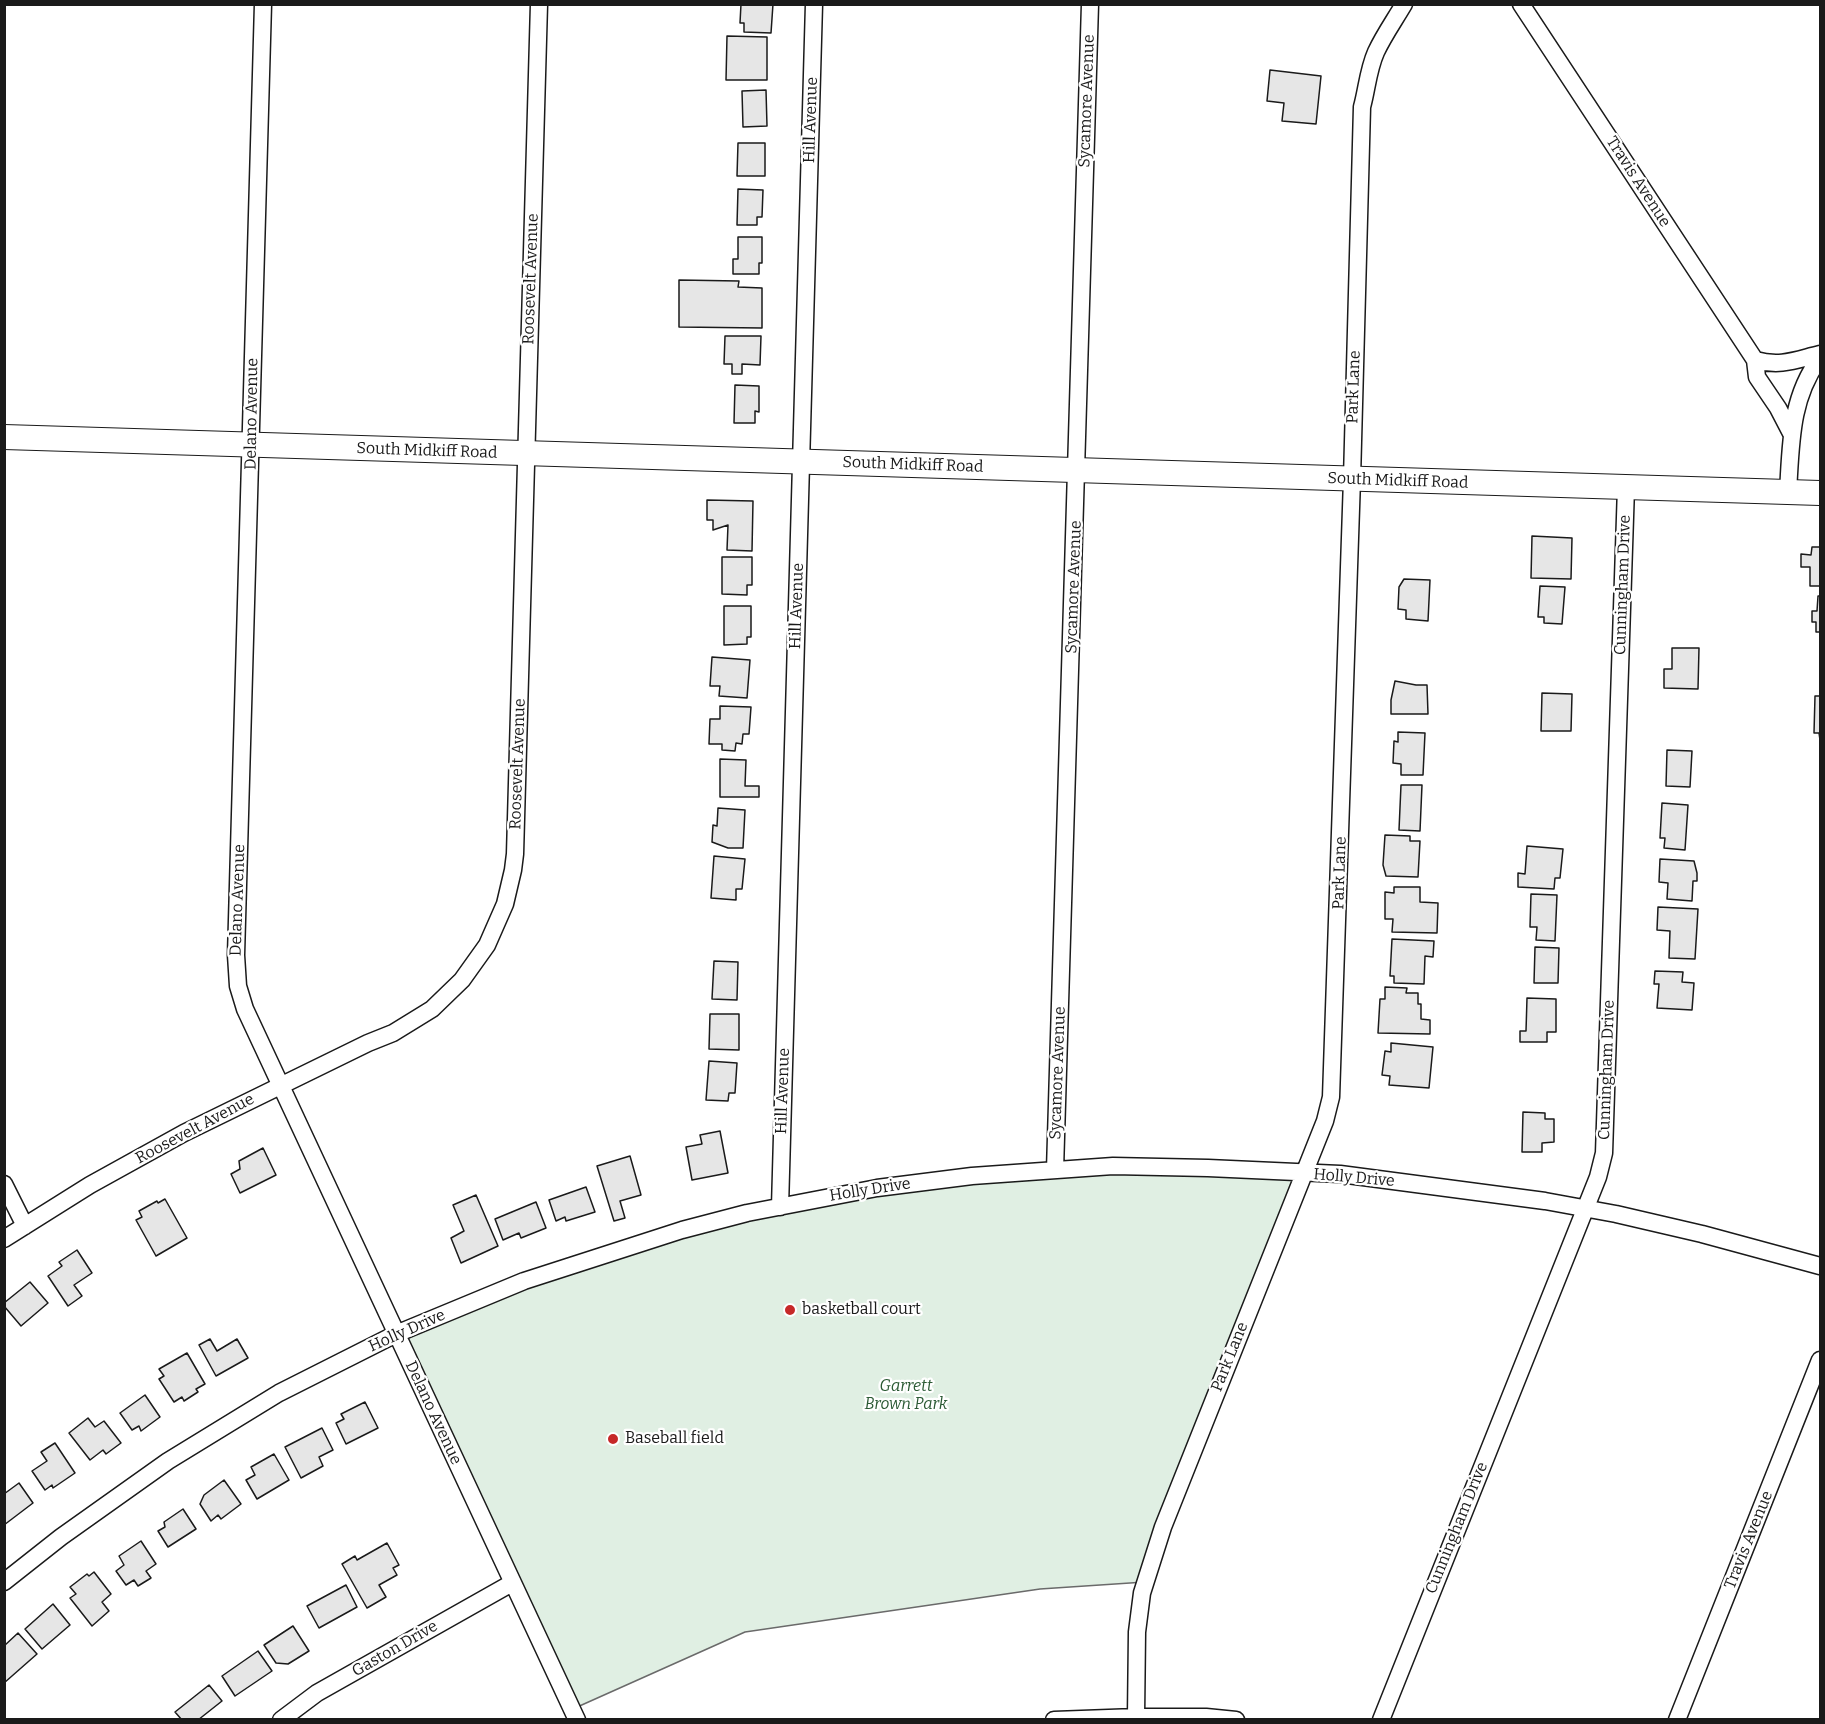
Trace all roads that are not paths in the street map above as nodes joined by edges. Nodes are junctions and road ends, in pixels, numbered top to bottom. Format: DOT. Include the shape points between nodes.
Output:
graph roads {
  1 [pos="263,4"];
  2 [pos="539,4"];
  3 [pos="814,4"];
  4 [pos="1090,4"];
  5 [pos="1404,4"];
  6 [pos="1521,4"];
  7 [pos="1821,356"];
  8 [pos="1755,360"];
  9 [pos="1791,433"];
  10 [pos="4,437"];
  11 [pos="252,445"];
  12 [pos="526,454"];
  13 [pos="801,462"];
  14 [pos="1076,470"];
  15 [pos="1352,479"];
  16 [pos="1626,487"];
  17 [pos="1788,492"];
  18 [pos="1821,493"];
  19 [pos="281,1084"];
  20 [pos="1055,1170"];
  21 [pos="1304,1174"];
  22 [pos="4,1184"];
  23 [pos="780,1207"];
  24 [pos="1585,1209"];
  25 [pos="25,1227"];
  26 [pos="4,1239"];
  27 [pos="1821,1266"];
  28 [pos="396,1334"];
  29 [pos="1821,1360"];
  30 [pos="4,1582"];
  31 [pos="512,1583"];
  32 [pos="1136,1717"];
  33 [pos="281,1719"];
  34 [pos="577,1719"];
  35 [pos="1054,1719"];
  36 [pos="1236,1719"];
  37 [pos="1381,1719"];
  38 [pos="1677,1719"];
  1 -- 11 [label="street, Delano Avenue"];
  2 -- 12 [label="street, Roosevelt Avenue"];
  3 -- 13 [label="street, Hill Avenue"];
  4 -- 14 [label="street, Sycamore Avenue"];
  5 -- 15 [label="street, Park Lane" via="1380,42 1362,107"];
  6 -- 8 [label="street, Travis Avenue"];
  7 -- 8 [label="street" via="1782,364"];
  7 -- 9 [label="street" via="1799,395"];
  8 -- 9 [label="street, Travis Avenue" via="1757,377"];
  9 -- 17 [label="street"];
  10 -- 11 [label="main road, South Midkiff Road"];
  11 -- 12 [label="main road, South Midkiff Road"];
  11 -- 19 [label="street, Delano Avenue" via="236,970 245,1009"];
  12 -- 13 [label="main road, South Midkiff Road"];
  12 -- 19 [label="street, Roosevelt Avenue" via="515,854 498,921 472,968 432,1009 393,1033"];
  13 -- 14 [label="main road, South Midkiff Road"];
  13 -- 23 [label="street, Hill Avenue"];
  14 -- 15 [label="main road, South Midkiff Road"];
  14 -- 20 [label="street, Sycamore Avenue"];
  15 -- 16 [label="main road, South Midkiff Road"];
  15 -- 21 [label="street, Park Lane" via="1333,1081 1325,1121"];
  16 -- 17 [label="main road, South Midkiff Road"];
  16 -- 24 [label="street, Cunningham Drive" via="1605,1145"];
  17 -- 18 [label="main road, South Midkiff Road"];
  19 -- 25 [label="street, Roosevelt Avenue" via="122,1167"];
  19 -- 28 [label="street, Delano Avenue"];
  20 -- 21 [label="street, Holly Drive" via="1177,1167"];
  20 -- 23 [label="street, Holly Drive" via="877,1188"];
  21 -- 24 [label="street, Holly Drive" via="1340,1174"];
  21 -- 32 [label="street, Park Lane" via="1163,1527 1138,1622"];
  22 -- 25 [label="street"];
  23 -- 28 [label="street, Holly Drive" via="682,1230 586,1260 492,1293"];
  24 -- 27 [label="street, Holly Drive" via="1702,1234"];
  24 -- 37 [label="street, Cunningham Drive"];
  25 -- 26 [label="street, Roosevelt Avenue"];
  28 -- 30 [label="street, Holly Drive" via="279,1393 168,1461"];
  28 -- 31 [label="street, Delano Avenue"];
  29 -- 38 [label="street, Travis Avenue"];
  31 -- 33 [label="street, Gaston Drive" via="317,1694"];
  31 -- 34 [label="street, Delano Avenue"];
  32 -- 35 [label="street"];
  32 -- 36 [label="street"];
}
